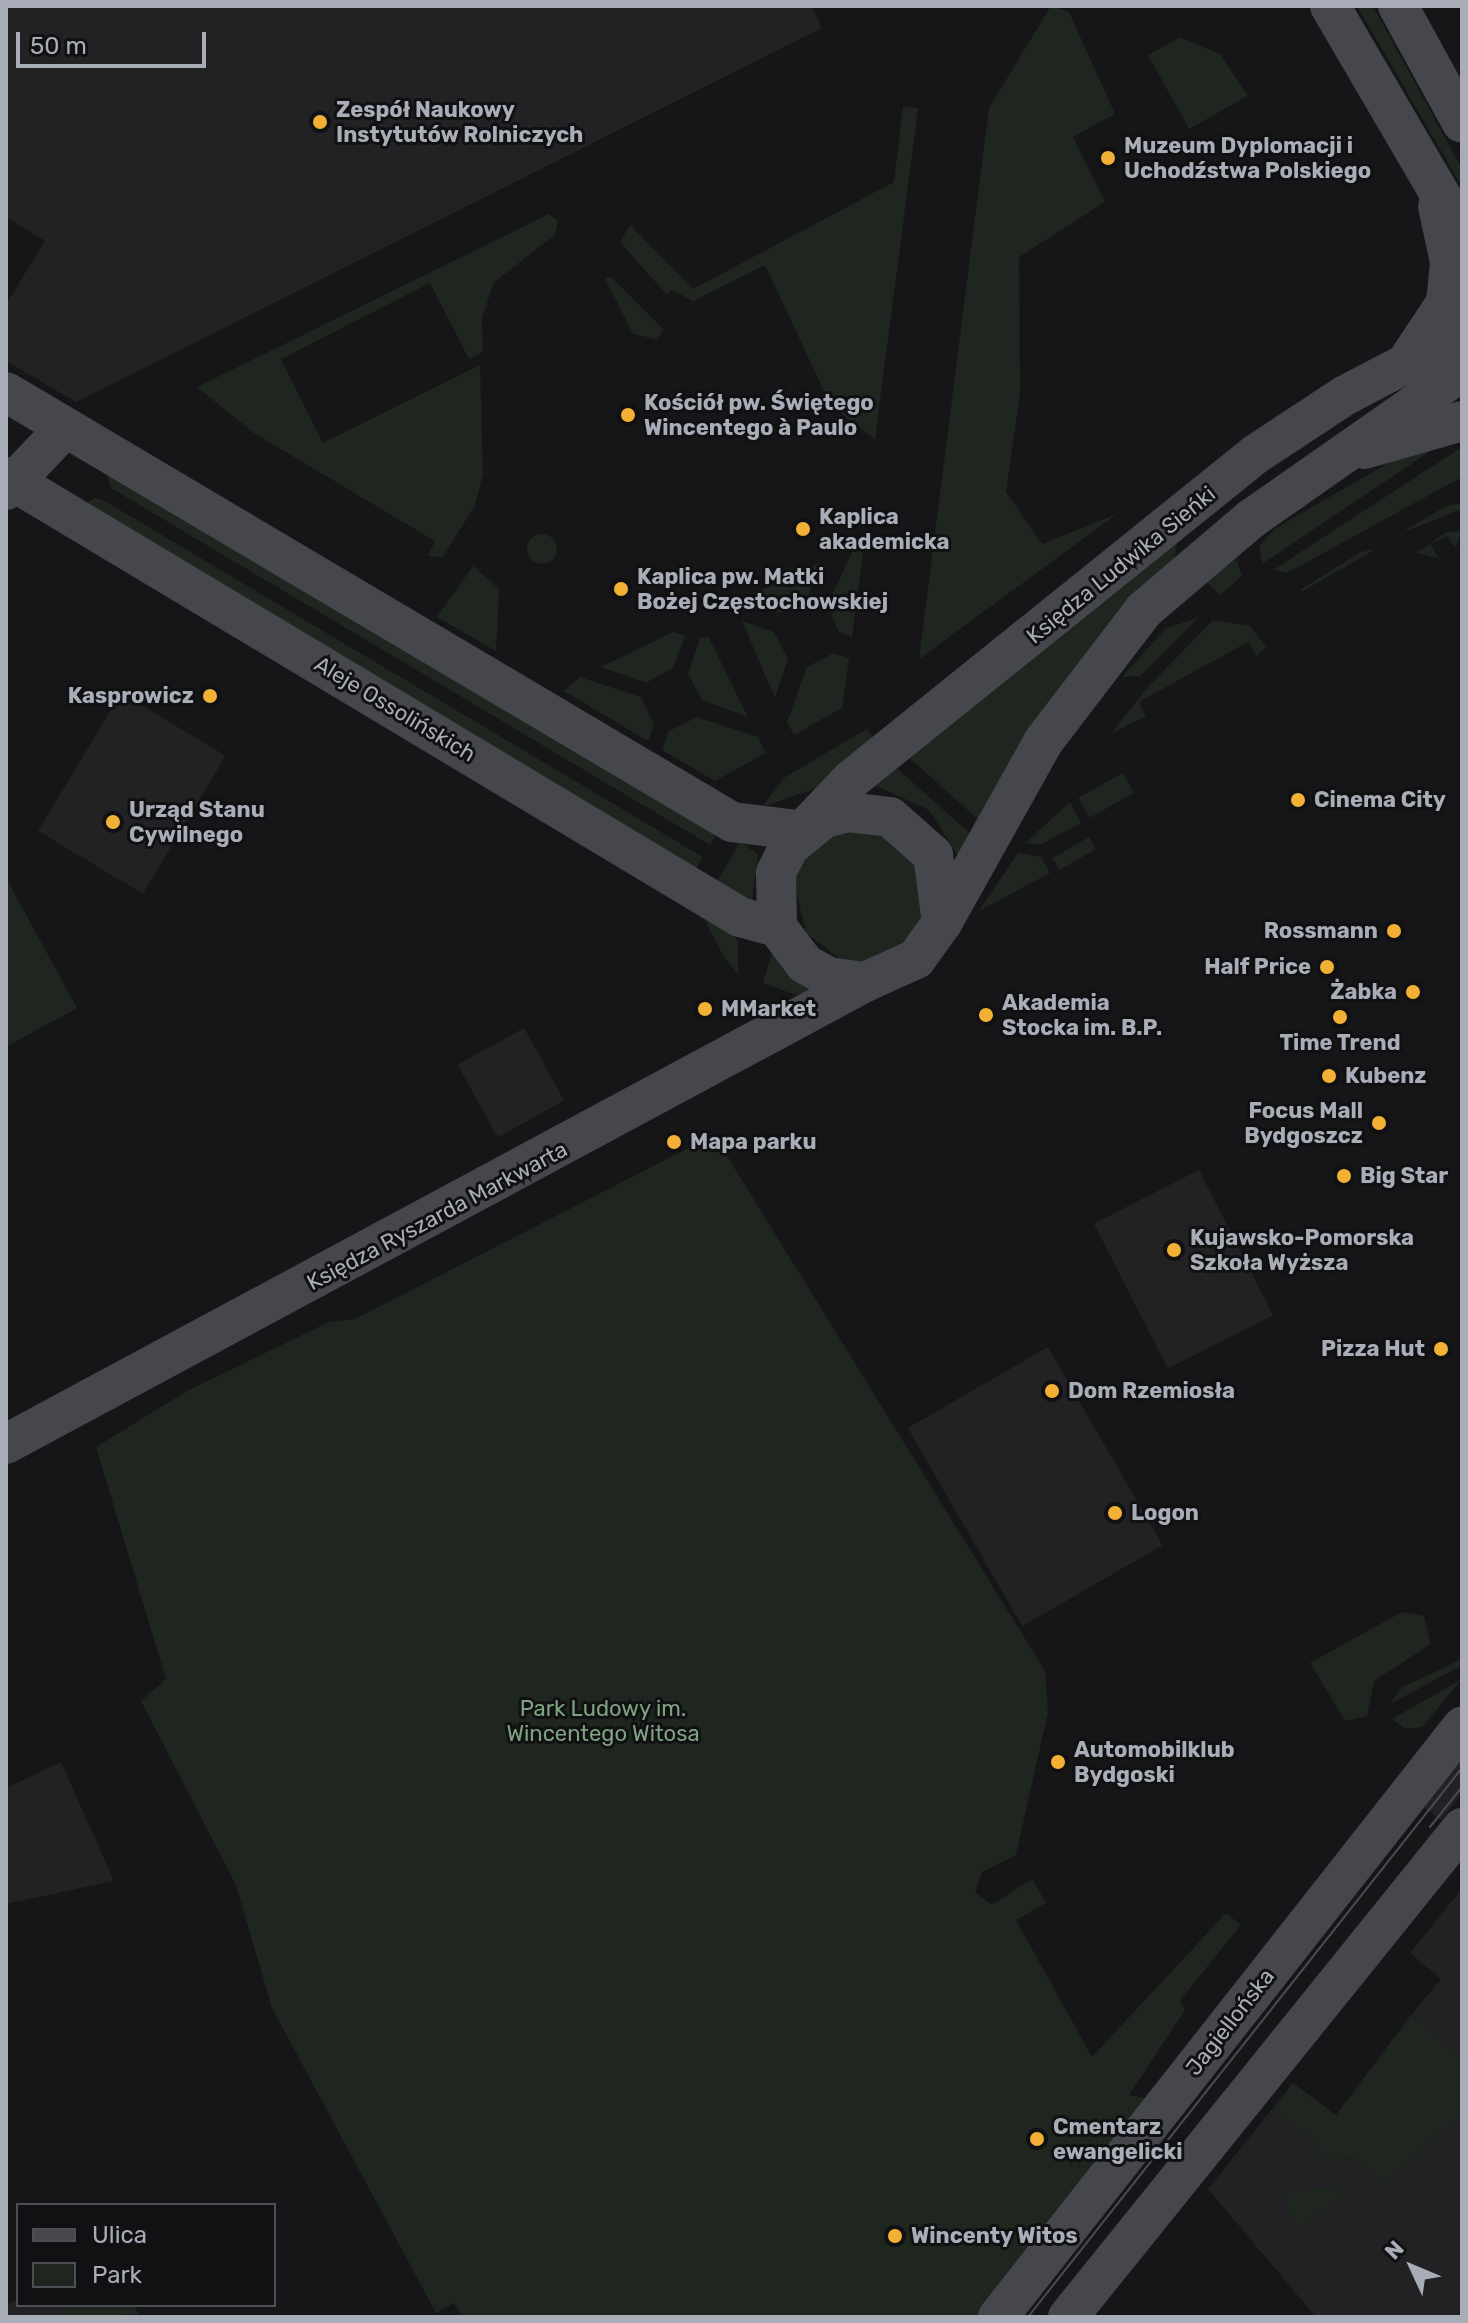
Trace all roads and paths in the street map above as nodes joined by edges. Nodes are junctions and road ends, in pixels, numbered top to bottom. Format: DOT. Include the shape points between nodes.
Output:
graph roads {
  1 [pos="1330,6"];
  2 [pos="1398,6"];
  3 [pos="1462,123"];
  4 [pos="1434,186"];
  5 [pos="1462,232"];
  6 [pos="1462,334"];
  7 [pos="1406,360"];
  8 [pos="1462,371"];
  9 [pos="6,392"];
  10 [pos="1462,398"];
  11 [pos="1462,421"];
  12 [pos="65,428"];
  13 [pos="1337,457"];
  14 [pos="10,484"];
  15 [pos="804,831"];
  16 [pos="942,923"];
  17 [pos="777,927"];
  18 [pos="865,982"];
  19 [pos="6,1444"];
  20 [pos="1462,1727"];
  21 [pos="1462,1828"];
  22 [pos="998,2317"];
  23 [pos="1068,2317"];
  1 -- 4 [label="street"];
  2 -- 3 [label="street"];
  4 -- 5 [label="street"];
  4 -- 7 [label="street" via="1450,262 1448,290 1435,326"];
  6 -- 7 [label="street, Księdza Ludwika Sieńki"];
  7 -- 15 [label="street, Księdza Ludwika Sieńki" via="1240,467 852,779"];
  8 -- 13 [label="street, Księdza Ludwika Sieńki"];
  9 -- 12 [label="street"];
  10 -- 13 [label="street"];
  11 -- 13 [label="street"];
  12 -- 14 [label="street, Aleje Ossolińskich"];
  12 -- 15 [label="street" via="732,822"];
  13 -- 16 [label="street, Księdza Ludwika Sieńki" via="1144,610 1043,742"];
  14 -- 17 [label="street, Aleje Ossolińskich" via="740,917"];
  15 -- 16 [label="street" via="848,812 873,812 910,828 940,871"];
  15 -- 17 [label="street" via="776,873"];
  16 -- 18 [label="street" via="916,959"];
  17 -- 18 [label="street" via="805,964 828,977"];
  18 -- 19 [label="street, Księdza Ryszarda Markwarta"];
  20 -- 22 [label="street, Jagiellońska"];
  21 -- 23 [label="street"];
}
